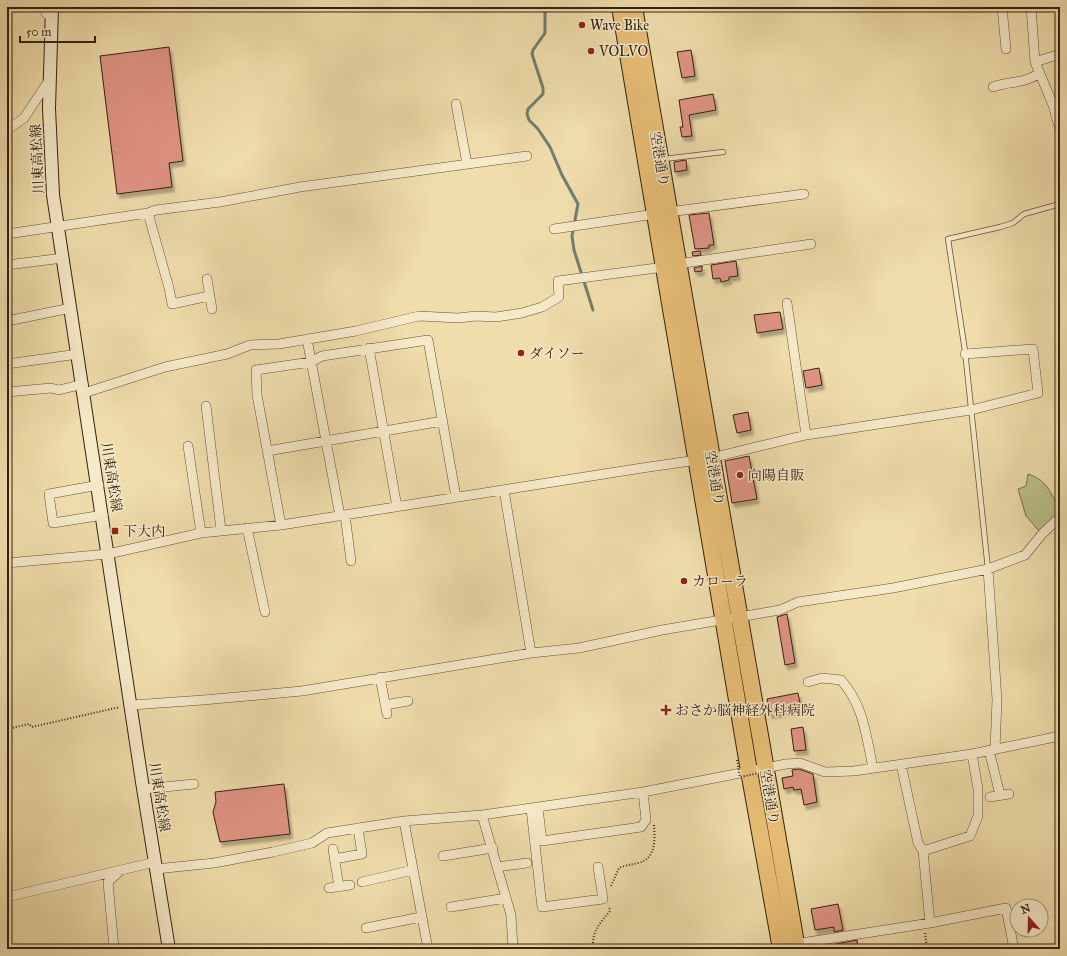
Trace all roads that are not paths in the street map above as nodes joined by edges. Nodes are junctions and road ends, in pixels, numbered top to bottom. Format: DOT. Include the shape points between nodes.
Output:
graph roads {
  1 [pos="44,7"];
  2 [pos="620,7"];
  3 [pos="634,7"];
  4 [pos="1002,7"];
  5 [pos="1031,7"];
  6 [pos="52,13"];
  7 [pos="1006,49"];
  8 [pos="1060,54"];
  9 [pos="1035,62"];
  10 [pos="1040,73"];
  11 [pos="50,79"];
  12 [pos="993,87"];
  13 [pos="456,104"];
  14 [pos="7,130"];
  15 [pos="1060,130"];
  16 [pos="723,152"];
  17 [pos="527,156"];
  18 [pos="660,160"];
  19 [pos="467,164"];
  20 [pos="804,194"];
  21 [pos="1060,204"];
  22 [pos="148,213"];
  23 [pos="662,213"];
  24 [pos="58,226"];
  25 [pos="554,229"];
  26 [pos="7,234"];
  27 [pos="811,244"];
  28 [pos="63,258"];
  29 [pos="7,265"];
  30 [pos="671,266"];
  31 [pos="207,279"];
  32 [pos="209,296"];
  33 [pos="787,303"];
  34 [pos="71,308"];
  35 [pos="212,309"];
  36 [pos="7,321"];
  37 [pos="307,339"];
  38 [pos="369,348"];
  39 [pos="78,354"];
  40 [pos="965,354"];
  41 [pos="311,362"];
  42 [pos="7,364"];
  43 [pos="83,388"];
  44 [pos="7,392"];
  45 [pos="206,406"];
  46 [pos="971,410"];
  47 [pos="443,421"];
  48 [pos="384,432"];
  49 [pos="806,435"];
  50 [pos="326,442"];
  51 [pos="188,446"];
  52 [pos="267,451"];
  53 [pos="704,459"];
  54 [pos="98,485"];
  55 [pos="504,490"];
  56 [pos="456,497"];
  57 [pos="397,507"];
  58 [pos="103,515"];
  59 [pos="342,515"];
  60 [pos="1060,517"];
  61 [pos="281,525"];
  62 [pos="247,528"];
  63 [pos="221,530"];
  64 [pos="201,532"];
  65 [pos="108,554"];
  66 [pos="350,561"];
  67 [pos="7,563"];
  68 [pos="988,569"];
  69 [pos="265,612"];
  70 [pos="731,617"];
  71 [pos="531,653"];
  72 [pos="380,677"];
  73 [pos="808,682"];
  74 [pos="408,701"];
  75 [pos="132,704"];
  76 [pos="1060,736"];
  77 [pos="992,750"];
  78 [pos="972,754"];
  79 [pos="901,764"];
  80 [pos="873,768"];
  81 [pos="761,770"];
  82 [pos="194,784"];
  83 [pos="144,789"];
  84 [pos="642,792"];
  85 [pos="990,797"];
  86 [pos="535,808"];
  87 [pos="482,815"];
  88 [pos="404,822"];
  89 [pos="358,828"];
  90 [pos="493,848"];
  91 [pos="333,849"];
  92 [pos="924,851"];
  93 [pos="443,856"];
  94 [pos="334,859"];
  95 [pos="527,863"];
  96 [pos="156,866"];
  97 [pos="497,867"];
  98 [pos="598,867"];
  99 [pos="120,870"];
  100 [pos="412,870"];
  101 [pos="362,882"];
  102 [pos="350,885"];
  103 [pos="339,887"];
  104 [pos="329,888"];
  105 [pos="7,897"];
  106 [pos="506,898"];
  107 [pos="451,907"];
  108 [pos="421,917"];
  109 [pos="927,923"];
  110 [pos="366,928"];
  111 [pos="791,947"];
  112 [pos="114,949"];
  113 [pos="170,949"];
  114 [pos="428,949"];
  115 [pos="513,949"];
  116 [pos="1014,949"];
  1 -- 6 [label="street" via="46,13"];
  2 -- 23 [label="highway, 空港通り"];
  3 -- 18 [label="highway, 空港通り"];
  4 -- 7 [label="street"];
  5 -- 9 [label="street"];
  6 -- 11 [label="main road, 川東高松線"];
  8 -- 9 [label="street"];
  9 -- 10 [label="street"];
  10 -- 12 [label="street" via="1019,83 1004,83"];
  10 -- 15 [label="street" via="1054,105"];
  11 -- 14 [label="street" via="24,118"];
  11 -- 24 [label="main road, 川東高松線" via="50,153"];
  13 -- 19 [label="street"];
  16 -- 18 [label="lane"];
  17 -- 19 [label="street"];
  18 -- 23 [label="highway, 空港通り"];
  19 -- 22 [label="street" via="300,187"];
  20 -- 23 [label="street"];
  21 -- 40 [label="lane" via="1024,214 1014,223 948,239"];
  22 -- 24 [label="street"];
  22 -- 32 [label="street" via="172,304"];
  23 -- 25 [label="street"];
  23 -- 30 [label="highway, 空港通り"];
  24 -- 26 [label="street"];
  24 -- 28 [label="main road, 川東高松線"];
  27 -- 30 [label="street"];
  28 -- 29 [label="street"];
  28 -- 34 [label="main road, 川東高松線"];
  30 -- 37 [label="street" via="558,281 559,297 554,302 522,313 496,317 419,316 363,330"];
  30 -- 53 [label="highway, 空港通り"];
  31 -- 32 [label="street"];
  32 -- 35 [label="street"];
  33 -- 49 [label="street"];
  34 -- 36 [label="street"];
  34 -- 39 [label="main road, 川東高松線"];
  37 -- 41 [label="street"];
  37 -- 43 [label="street" via="279,344 250,345 227,354"];
  38 -- 41 [label="street" via="322,356"];
  38 -- 47 [label="street" via="428,340"];
  38 -- 48 [label="street"];
  39 -- 42 [label="street"];
  39 -- 43 [label="main road, 川東高松線"];
  40 -- 46 [label="lane"];
  40 -- 46 [label="street" via="1033,349 1038,393"];
  41 -- 50 [label="street"];
  41 -- 52 [label="street" via="256,370 257,396"];
  43 -- 44 [label="street"];
  43 -- 54 [label="main road, 川東高松線"];
  45 -- 63 [label="street"];
  46 -- 49 [label="street"];
  46 -- 68 [label="lane"];
  47 -- 48 [label="street"];
  47 -- 56 [label="street"];
  48 -- 50 [label="street"];
  48 -- 57 [label="street"];
  49 -- 53 [label="street"];
  50 -- 52 [label="street"];
  50 -- 59 [label="street"];
  51 -- 64 [label="street"];
  52 -- 61 [label="street"];
  53 -- 55 [label="street"];
  53 -- 70 [label="highway, 空港通り"];
  54 -- 58 [label="main road, 川東高松線"];
  54 -- 58 [label="street" via="48,494 53,523"];
  55 -- 56 [label="street"];
  55 -- 71 [label="street"];
  56 -- 57 [label="street"];
  57 -- 59 [label="street"];
  58 -- 65 [label="main road, 川東高松線"];
  59 -- 61 [label="street"];
  59 -- 66 [label="street"];
  60 -- 68 [label="street" via="1025,555"];
  61 -- 62 [label="street"];
  62 -- 63 [label="street"];
  62 -- 69 [label="street"];
  63 -- 64 [label="street"];
  64 -- 65 [label="street"];
  65 -- 67 [label="street"];
  65 -- 75 [label="main road, 川東高松線"];
  68 -- 70 [label="street" via="893,588 798,602 780,610"];
  68 -- 77 [label="street" via="997,700"];
  70 -- 71 [label="street" via="579,648"];
  70 -- 81 [label="highway, 空港通り"];
  71 -- 72 [label="street"];
  72 -- 74 [label="street" via="386,710"];
  72 -- 75 [label="street" via="302,691"];
  73 -- 80 [label="street" via="822,678 841,680 850,689 860,708"];
  75 -- 83 [label="main road, 川東高松線"];
  76 -- 77 [label="street"];
  77 -- 78 [label="street"];
  77 -- 85 [label="street" via="1004,795"];
  78 -- 79 [label="street"];
  78 -- 92 [label="street" via="978,789 978,816 970,836"];
  79 -- 80 [label="street"];
  79 -- 92 [label="street" via="918,843"];
  80 -- 81 [label="street" via="825,772 800,763"];
  81 -- 84 [label="street"];
  81 -- 111 [label="highway, 空港通り"];
  82 -- 83 [label="street"];
  83 -- 96 [label="main road, 川東高松線"];
  84 -- 86 [label="street"];
  84 -- 86 [label="street" via="646,820 641,827 542,841"];
  86 -- 87 [label="street"];
  86 -- 98 [label="street" via="542,907 603,899"];
  87 -- 88 [label="street"];
  87 -- 90 [label="street"];
  88 -- 89 [label="street"];
  88 -- 100 [label="street"];
  89 -- 94 [label="street" via="362,854"];
  89 -- 96 [label="street" via="327,833 312,843 273,852 214,863"];
  90 -- 93 [label="street"];
  90 -- 97 [label="street"];
  91 -- 94 [label="street"];
  92 -- 109 [label="street"];
  94 -- 103 [label="street"];
  95 -- 97 [label="street"];
  96 -- 99 [label="street"];
  96 -- 113 [label="main road, 川東高松線"];
  97 -- 106 [label="street"];
  99 -- 105 [label="street"];
  99 -- 112 [label="street" via="108,882"];
  100 -- 101 [label="street"];
  100 -- 108 [label="street"];
  102 -- 103 [label="street"];
  103 -- 104 [label="street"];
  106 -- 107 [label="street"];
  106 -- 115 [label="street" via="511,915"];
  108 -- 110 [label="street"];
  108 -- 114 [label="street"];
  109 -- 111 [label="street"];
  109 -- 116 [label="street" via="1006,908"];
}
